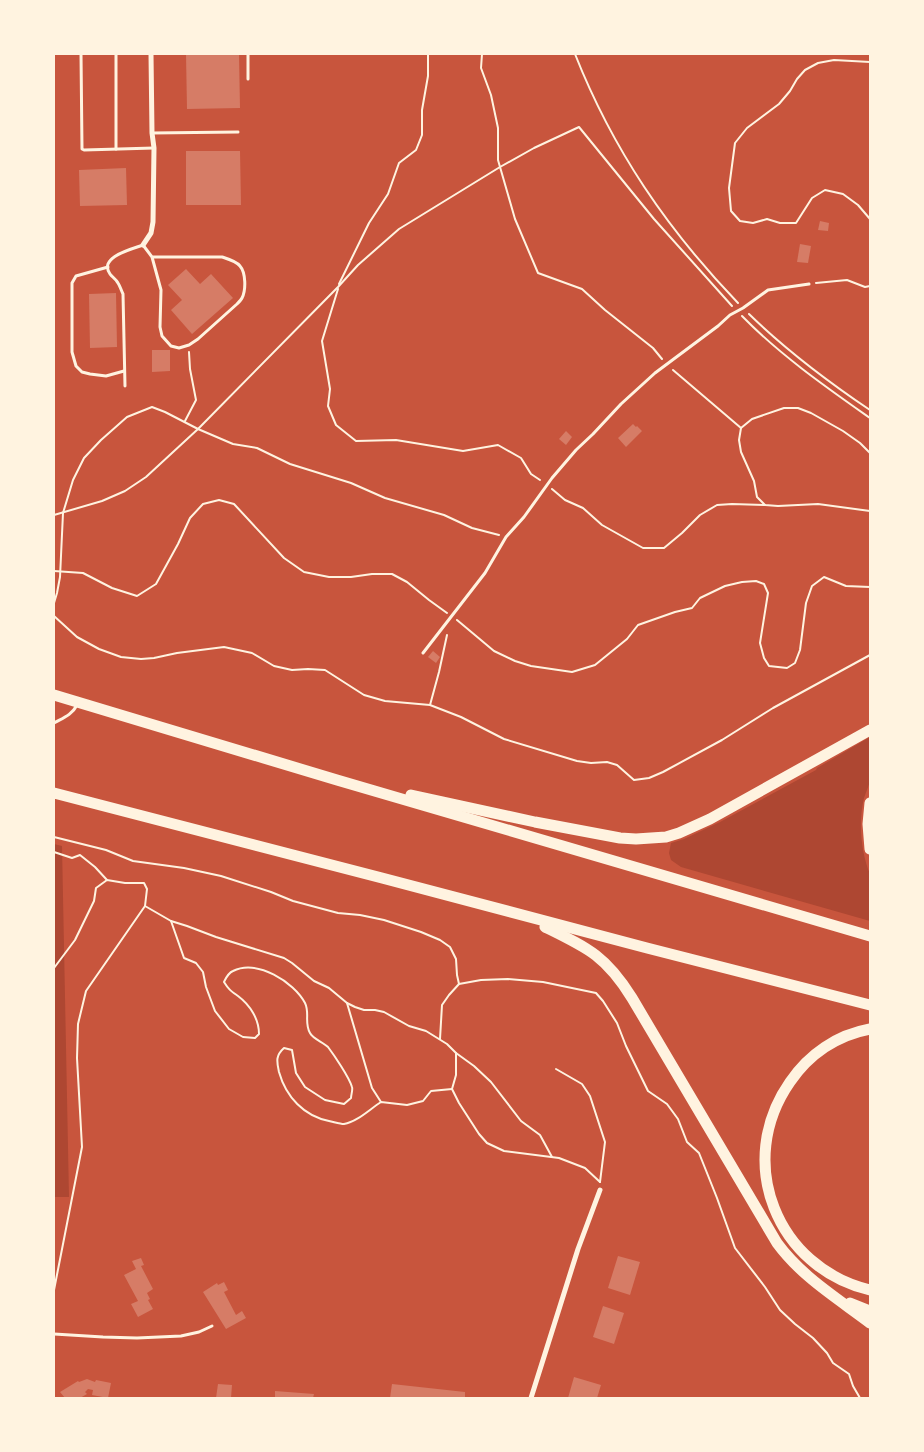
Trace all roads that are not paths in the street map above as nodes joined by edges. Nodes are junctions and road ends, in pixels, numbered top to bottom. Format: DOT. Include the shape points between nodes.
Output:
graph roads {
  1 [pos="81,54"];
  2 [pos="116,54"];
  3 [pos="152,54"];
  4 [pos="248,54"];
  5 [pos="248,79"];
  6 [pos="238,132"];
  7 [pos="152,133"];
  8 [pos="154,148"];
  9 [pos="116,150"];
  10 [pos="143,245"];
  11 [pos="152,257"];
  12 [pos="108,267"];
  13 [pos="809,284"];
  14 [pos="124,371"];
  15 [pos="125,386"];
  16 [pos="422,654"];
  17 [pos="54,695"];
  18 [pos="78,702"];
  19 [pos="54,723"];
  20 [pos="870,730"];
  21 [pos="337,780"];
  22 [pos="54,793"];
  23 [pos="870,803"];
  24 [pos="870,849"];
  25 [pos="522,916"];
  26 [pos="870,936"];
  27 [pos="870,1004"];
  28 [pos="870,1029"];
  29 [pos="600,1190"];
  30 [pos="870,1290"];
  31 [pos="826,1291"];
  32 [pos="870,1311"];
  33 [pos="870,1323"];
  34 [pos="212,1326"];
  35 [pos="54,1334"];
  36 [pos="531,1398"];
  1 -- 9 [label="lane" via="82,149"];
  2 -- 9 [label="lane"];
  3 -- 7 [label="street"];
  4 -- 5 [label="lane"];
  6 -- 7 [label="lane"];
  7 -- 8 [label="street"];
  8 -- 9 [label="lane"];
  8 -- 10 [label="street" via="153,222 151,233"];
  10 -- 11 [label="lane"];
  10 -- 12 [label="lane" via="116,255"];
  11 -- 11 [label="lane" via="161,290 160,328 171,346 179,348 198,339 242,297 243,274 240,266 232,260"];
  12 -- 14 [label="lane" via="123,294"];
  12 -- 14 [label="lane" via="76,276 72,283 72,352 76,366 82,372 106,376"];
  13 -- 16 [label="lane" via="768,290 730,315 621,404 548,484"];
  14 -- 15 [label="lane"];
  17 -- 18 [label="highway"];
  18 -- 19 [label="lane" via="68,716"];
  18 -- 21 [label="highway"];
  20 -- 21 [label="highway" via="701,823 666,837 620,838"];
  21 -- 26 [label="highway"];
  22 -- 25 [label="highway"];
  23 -- 24 [label="highway"];
  25 -- 27 [label="highway"];
  25 -- 31 [label="highway" via="588,949 615,973 777,1243 798,1268"];
  28 -- 30 [label="highway" via="852,1033 828,1045 796,1073 774,1110 765,1162 772,1203 793,1242 825,1271"];
  29 -- 36 [label="street"];
  31 -- 32 [label="highway"];
  31 -- 33 [label="highway"];
  34 -- 35 [label="lane" via="181,1336 120,1338"];
}
